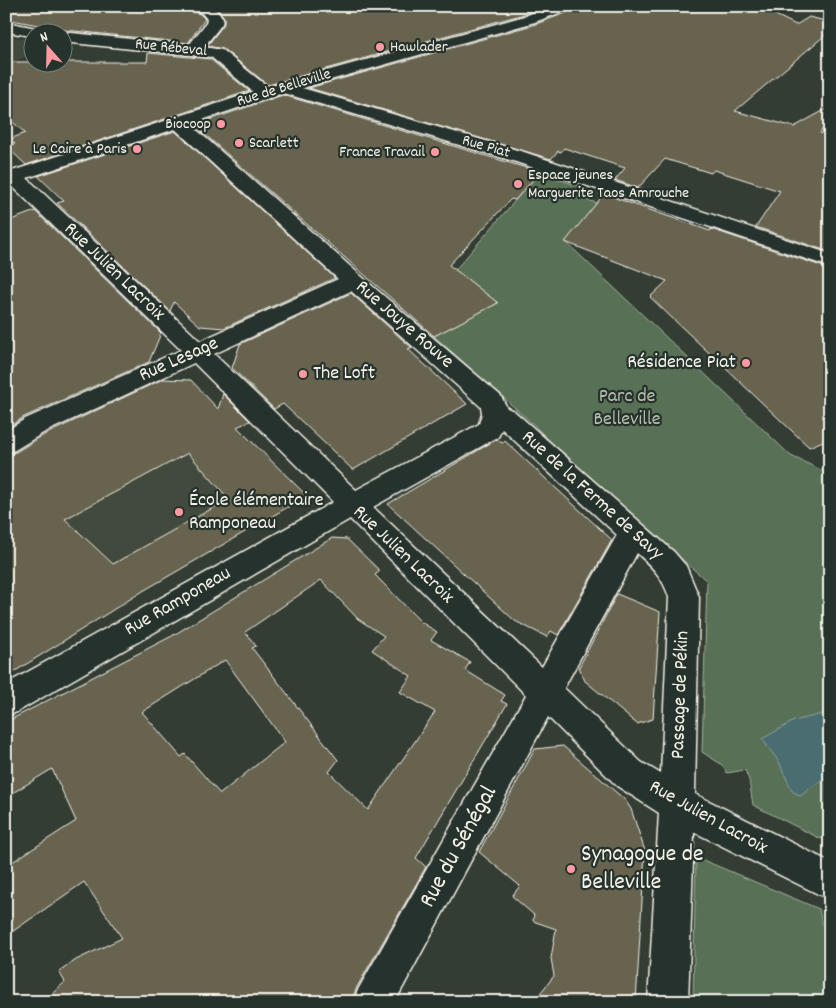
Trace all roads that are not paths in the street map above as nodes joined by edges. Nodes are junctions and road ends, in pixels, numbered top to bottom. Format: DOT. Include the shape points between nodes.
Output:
graph roads {
  1 [pos="196,6"];
  2 [pos="565,6"];
  3 [pos="6,27"];
  4 [pos="22,30"];
  5 [pos="72,38"];
  6 [pos="194,49"];
  7 [pos="274,90"];
  8 [pos="177,122"];
  9 [pos="10,178"];
  10 [pos="830,261"];
  11 [pos="354,281"];
  12 [pos="197,352"];
  13 [pos="495,415"];
  14 [pos="6,443"];
  15 [pos="351,504"];
  16 [pos="634,533"];
  17 [pos="680,586"];
  18 [pos="545,692"];
  19 [pos="6,701"];
  20 [pos="677,804"];
  21 [pos="830,882"];
  22 [pos="373,1002"];
  23 [pos="668,1002"];
  1 -- 6 [label="street" via="206,9 214,18 214,24"];
  2 -- 7 [label="street, Rue de Belleville" via="530,20"];
  3 -- 4 [label="street"];
  5 -- 6 [label="street, Rue Rébeval"];
  6 -- 7 [label="street, Rue Rébeval" via="216,53"];
  7 -- 8 [label="street, Rue de Belleville"];
  7 -- 10 [label="street, Rue Piat" via="517,156"];
  8 -- 9 [label="street, Rue de Belleville"];
  8 -- 11 [label="street, Rue Jouye Rouve"];
  9 -- 12 [label="street, Rue Julien Lacroix"];
  11 -- 12 [label="street, Rue Lesage"];
  11 -- 13 [label="street, Rue Jouye Rouve" via="492,402"];
  12 -- 14 [label="street, Rue Lesage" via="34,426"];
  12 -- 15 [label="street, Rue Julien Lacroix"];
  13 -- 15 [label="street" via="489,430"];
  13 -- 16 [label="street, Rue de la Ferme de Savy" via="506,417"];
  15 -- 18 [label="street, Rue Julien Lacroix"];
  15 -- 19 [label="street, Rue Ramponeau"];
  16 -- 17 [label="street, Rue de la Ferme de Savy" via="664,560"];
  16 -- 18 [label="street"];
  17 -- 20 [label="street, Passage de Pékin" via="684,598"];
  18 -- 20 [label="street, Rue Julien Lacroix" via="629,774"];
  18 -- 22 [label="street, Rue du Sénégal"];
  20 -- 21 [label="street, Rue Julien Lacroix"];
  20 -- 23 [label="street, Passage de Pékin"];
}
